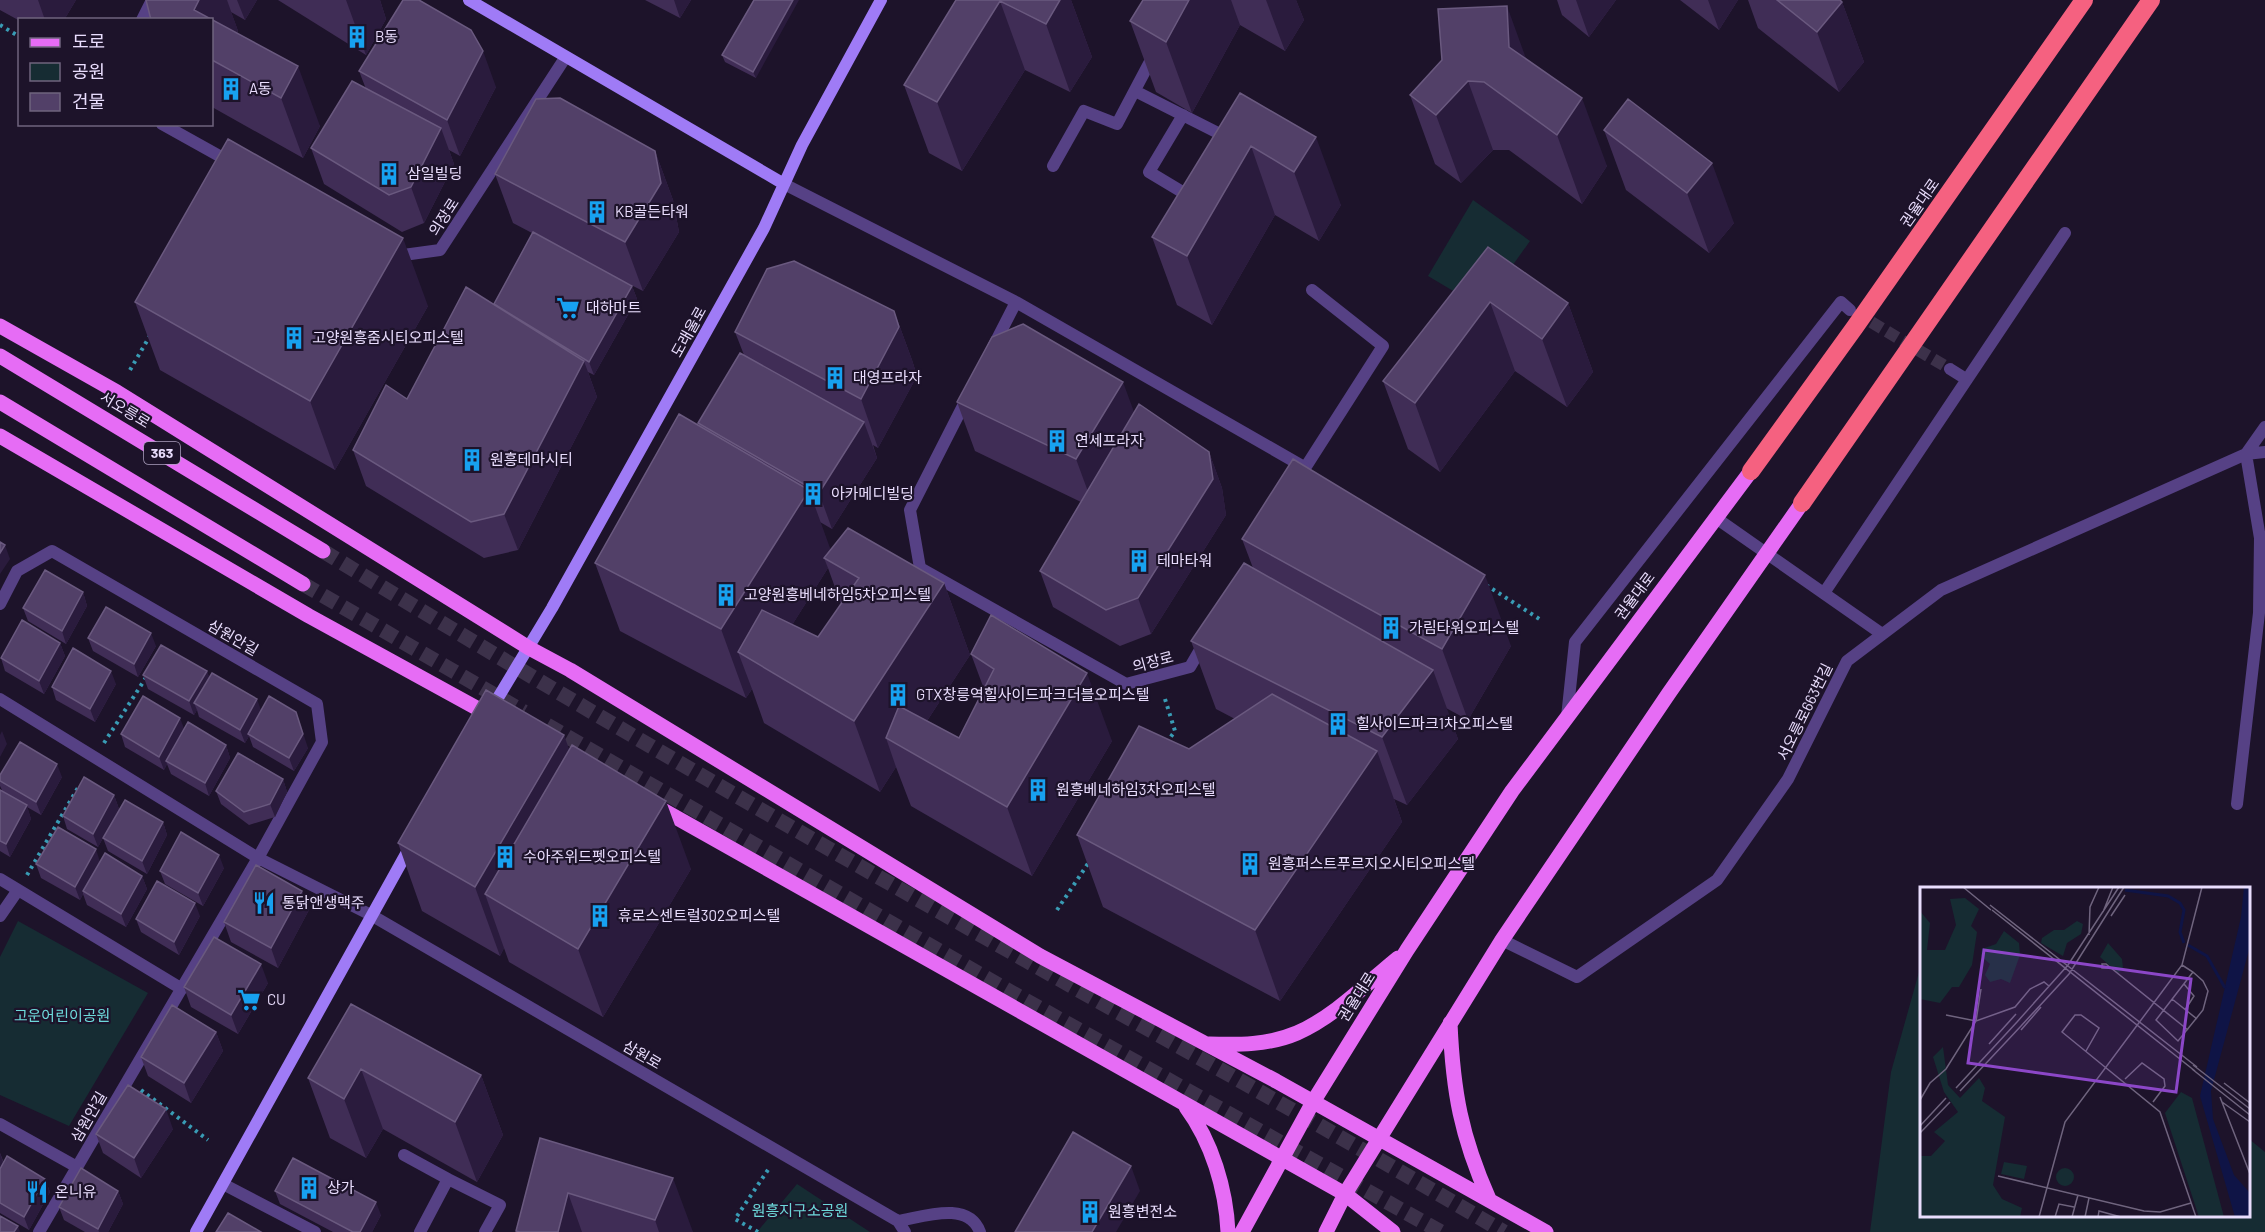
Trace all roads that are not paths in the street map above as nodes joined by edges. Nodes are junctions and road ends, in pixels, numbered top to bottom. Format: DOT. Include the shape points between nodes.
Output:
graph roads {
  1 [pos="152,0"];
  2 [pos="469,0"];
  3 [pos="881,0"];
  4 [pos="2084,0"];
  5 [pos="2151,0"];
  6 [pos="143,18"];
  7 [pos="1162,40"];
  8 [pos="565,58"];
  9 [pos="1135,91"];
  10 [pos="1183,115"];
  11 [pos="166,126"];
  12 [pos="1227,151"];
  13 [pos="1053,166"];
  14 [pos="245,170"];
  15 [pos="784,183"];
  16 [pos="1198,201"];
  17 [pos="2065,233"];
  18 [pos="388,252"];
  19 [pos="1312,290"];
  20 [pos="1016,302"];
  21 [pos="1850,310"];
  22 [pos="0,326"];
  23 [pos="0,356"];
  24 [pos="985,363"];
  25 [pos="1950,369"];
  26 [pos="1966,380"];
  27 [pos="974,384"];
  28 [pos="0,402"];
  29 [pos="2265,427"];
  30 [pos="0,435"];
  31 [pos="2265,452"];
  32 [pos="2246,454"];
  33 [pos="1751,471"];
  34 [pos="1802,502"];
  35 [pos="1716,518"];
  36 [pos="323,551"];
  37 [pos="1767,553"];
  38 [pos="303,584"];
  39 [pos="1824,593"];
  40 [pos="0,604"];
  41 [pos="1213,626"];
  42 [pos="1882,634"];
  43 [pos="530,648"];
  44 [pos="0,699"];
  45 [pos="1567,717"];
  46 [pos="484,719"];
  47 [pos="506,723"];
  48 [pos="639,797"];
  49 [pos="2237,804"];
  50 [pos="418,834"];
  51 [pos="258,858"];
  52 [pos="0,879"];
  53 [pos="18,890"];
  54 [pos="371,915"];
  55 [pos="0,916"];
  56 [pos="1502,940"];
  57 [pos="1407,950"];
  58 [pos="182,988"];
  59 [pos="1450,1023"];
  60 [pos="1204,1044"];
  61 [pos="1183,1102"];
  62 [pos="1313,1102"];
  63 [pos="0,1124"];
  64 [pos="1379,1139"];
  65 [pos="404,1155"];
  66 [pos="1283,1158"];
  67 [pos="77,1167"];
  68 [pos="448,1179"];
  69 [pos="223,1184"];
  70 [pos="1345,1194"];
  71 [pos="1490,1199"];
  72 [pos="898,1221"];
  73 [pos="423,1231"];
  74 [pos="39,1232"];
  75 [pos="196,1232"];
  76 [pos="315,1232"];
  77 [pos="485,1232"];
  78 [pos="905,1232"];
  79 [pos="980,1232"];
  80 [pos="1228,1232"];
  81 [pos="1242,1232"];
  82 [pos="1326,1232"];
  83 [pos="1393,1232"];
  84 [pos="1546,1232"];
  1 -- 6 [label="street"];
  2 -- 8 [label="main road"];
  3 -- 15 [label="main road, 도래울로"];
  4 -- 33 [label="highway, 권율대로"];
  5 -- 34 [label="highway"];
  7 -- 9 [label="street"];
  8 -- 15 [label="main road"];
  8 -- 18 [label="street, 의장로" via="441,250 398,258"];
  9 -- 10 [label="street"];
  9 -- 13 [label="street" via="1117,124 1084,111"];
  10 -- 12 [label="street" via="1233,141"];
  10 -- 16 [label="street" via="1149,172"];
  11 -- 14 [label="street"];
  15 -- 20 [label="street"];
  15 -- 43 [label="main road, 도래울로" via="764,228"];
  17 -- 26 [label="street"];
  19 -- 20 [label="street" via="1383,346 1303,472"];
  20 -- 24 [label="street"];
  21 -- 45 [label="street" via="1840,302 1575,642"];
  22 -- 43 [label="main road" via="117,392"];
  23 -- 36 [label="main road, 서오릉로 / 363"];
  25 -- 26 [label="street"];
  26 -- 39 [label="street"];
  27 -- 41 [label="street, 의장로" via="910,510 920,568 1126,684 1190,667"];
  28 -- 38 [label="main road, 363"];
  29 -- 32 [label="street"];
  30 -- 46 [label="main road"];
  31 -- 32 [label="street, 서오릉로663번길"];
  32 -- 42 [label="street, 서오릉로663번길" via="1941,590"];
  32 -- 49 [label="street" via="2260,538 2259,613"];
  33 -- 35 [label="main road, 권율대로"];
  34 -- 37 [label="main road"];
  35 -- 37 [label="street"];
  35 -- 45 [label="main road, 권율대로"];
  37 -- 39 [label="street"];
  37 -- 56 [label="main road"];
  39 -- 42 [label="street"];
  40 -- 51 [label="street, 삼원안길" via="17,572 52,551 317,704 322,742"];
  42 -- 56 [label="street, 서오릉로663번길" via="1847,661 1788,779 1717,880 1577,977"];
  43 -- 46 [label="main road, 도래울로"];
  43 -- 60 [label="main road" via="1040,956"];
  44 -- 51 [label="street"];
  45 -- 57 [label="main road, 권율대로" via="1512,791"];
  46 -- 47 [label="main road"];
  48 -- 61 [label="main road"];
  50 -- 54 [label="main road"];
  51 -- 54 [label="street"];
  51 -- 58 [label="street, 삼원안길"];
  52 -- 53 [label="street"];
  53 -- 55 [label="street"];
  53 -- 58 [label="street"];
  54 -- 69 [label="main road"];
  54 -- 72 [label="street, 삼원로"];
  56 -- 59 [label="main road"];
  57 -- 60 [label="main road" via="1332,1011 1296,1033 1242,1045"];
  57 -- 62 [label="main road, 권율대로"];
  58 -- 67 [label="street, 삼원안길"];
  59 -- 64 [label="main road"];
  59 -- 71 [label="main road" via="1460,1119"];
  60 -- 62 [label="main road"];
  61 -- 66 [label="main road"];
  61 -- 80 [label="main road" via="1198,1124 1215,1165"];
  62 -- 64 [label="main road"];
  62 -- 66 [label="main road, 권율대로"];
  63 -- 67 [label="street, 삼원안길"];
  64 -- 70 [label="main road"];
  64 -- 71 [label="main road"];
  65 -- 68 [label="street"];
  66 -- 70 [label="main road"];
  66 -- 81 [label="main road, 권율대로"];
  67 -- 74 [label="street, 삼원안길"];
  68 -- 73 [label="street"];
  68 -- 77 [label="street" via="500,1205"];
  69 -- 75 [label="main road"];
  69 -- 76 [label="street"];
  70 -- 82 [label="main road"];
  70 -- 83 [label="main road"];
  71 -- 84 [label="main road"];
  72 -- 78 [label="street"];
  72 -- 79 [label="street" via="956,1213 971,1218"];
}
